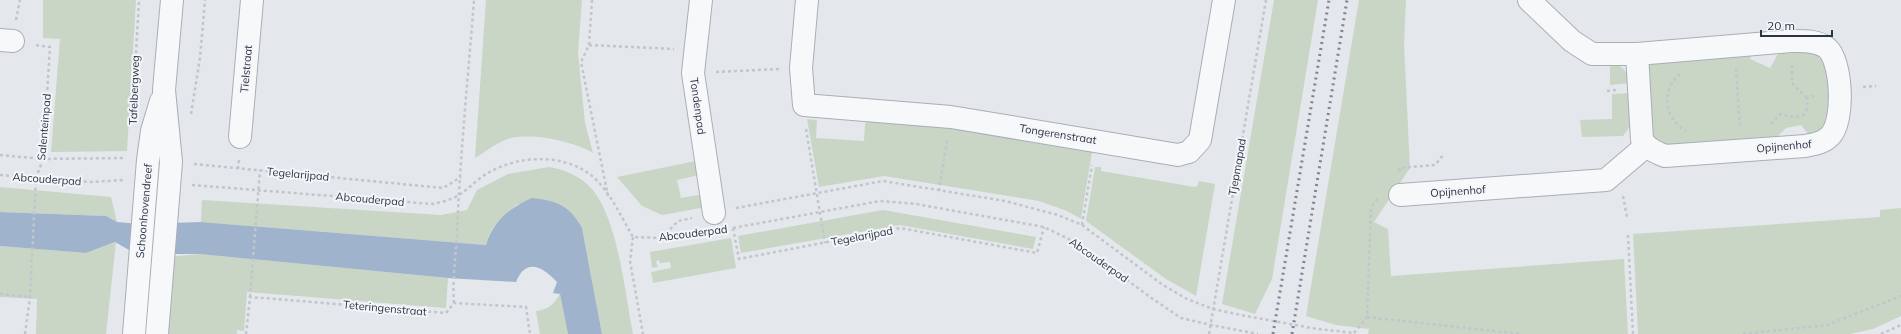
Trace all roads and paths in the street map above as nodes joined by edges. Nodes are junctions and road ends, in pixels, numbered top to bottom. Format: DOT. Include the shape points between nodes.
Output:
graph roads {
  1 [pos="20,0"];
  2 [pos="139,0"];
  3 [pos="172,0"];
  4 [pos="205,0"];
  5 [pos="252,0"];
  6 [pos="474,0"];
  7 [pos="592,0"];
  8 [pos="701,0"];
  9 [pos="807,0"];
  10 [pos="1224,0"];
  11 [pos="1266,0"];
  12 [pos="1529,0"];
  13 [pos="6,41"];
  14 [pos="1791,42"];
  15 [pos="589,45"];
  16 [pos="1734,46"];
  17 [pos="696,50"];
  18 [pos="1686,50"];
  19 [pos="1637,54"];
  20 [pos="801,68"];
  21 [pos="694,73"];
  22 [pos="1876,86"];
  23 [pos="1839,89"];
  24 [pos="164,90"];
  25 [pos="1806,98"];
  26 [pos="804,105"];
  27 [pos="133,111"];
  28 [pos="951,117"];
  29 [pos="190,120"];
  30 [pos="240,137"];
  31 [pos="1096,141"];
  32 [pos="1646,146"];
  33 [pos="1746,150"];
  34 [pos="1444,154"];
  35 [pos="1693,154"];
  36 [pos="0,155"];
  37 [pos="44,159"];
  38 [pos="140,159"];
  39 [pos="260,170"];
  40 [pos="170,172"];
  41 [pos="0,175"];
  42 [pos="460,177"];
  43 [pos="36,178"];
  44 [pos="146,182"];
  45 [pos="259,190"];
  46 [pos="939,191"];
  47 [pos="818,192"];
  48 [pos="1400,195"];
  49 [pos="458,196"];
  50 [pos="609,197"];
  51 [pos="819,212"];
  52 [pos="717,224"];
  53 [pos="1082,225"];
  54 [pos="1044,227"];
  55 [pos="733,228"];
  56 [pos="1628,235"];
  57 [pos="633,237"];
  58 [pos="662,238"];
  59 [pos="825,243"];
  60 [pos="0,294"];
  61 [pos="1901,296"];
  62 [pos="30,297"];
  63 [pos="250,297"];
  64 [pos="454,303"];
  65 [pos="1213,309"];
  66 [pos="1367,317"];
  67 [pos="1211,325"];
  68 [pos="1901,325"];
  69 [pos="1354,333"];
  70 [pos="25,334"];
  71 [pos="134,334"];
  72 [pos="157,334"];
  73 [pos="246,334"];
  74 [pos="530,334"];
  75 [pos="644,334"];
  76 [pos="1209,334"];
  77 [pos="1258,334"];
  78 [pos="1522,334"];
  79 [pos="1633,334"];
  80 [pos="1743,334"];
  81 [pos="1881,334"];
  1 -- 13 [label="path, Salenteinpad"];
  2 -- 27 [label="path, Tafelbergweg"];
  3 -- 24 [label="street, Schoonhovendreef"];
  4 -- 29 [label="path" via="200,58"];
  5 -- 30 [label="street, Tielstraat"];
  6 -- 42 [label="path"];
  7 -- 15 [label="path"];
  8 -- 17 [label="street, Tondenpad"];
  9 -- 20 [label="street"];
  10 -- 31 [label="street, Tongerenstraat" via="1200,140 1189,152 1178,155"];
  11 -- 65 [label="path, Tjepmapad"];
  12 -- 19 [label="street, Opijnenhof" via="1572,41 1592,54"];
  13 -- 37 [label="path, Salenteinpad" via="50,47"];
  14 -- 16 [label="street, Opijnenhof"];
  14 -- 23 [label="street, Opijnenhof" via="1816,43 1827,48 1835,60"];
  14 -- 25 [label="path" via="1792,83"];
  15 -- 17 [label="path"];
  15 -- 50 [label="path" via="581,62"];
  16 -- 18 [label="street, Opijnenhof"];
  16 -- 33 [label="path"];
  17 -- 21 [label="street, Tondenpad"];
  18 -- 19 [label="street, Opijnenhof"];
  18 -- 35 [label="path" via="1688,70 1679,75 1668,92 1667,110 1676,124 1693,135"];
  19 -- 32 [label="street" via="1642,140"];
  20 -- 21 [label="path"];
  20 -- 26 [label="street"];
  21 -- 52 [label="street, Tondenpad"];
  22 -- 23 [label="path"];
  23 -- 25 [label="path"];
  23 -- 33 [label="street, Opijnenhof" via="1839,118 1831,135 1822,142 1805,146"];
  24 -- 38 [label="street, Schoonhovendreef" via="152,131"];
  24 -- 40 [label="street, Schoonhovendreef"];
  25 -- 33 [label="path" via="1808,108 1804,115 1795,118 1780,114"];
  26 -- 28 [label="street, Tongerenstraat"];
  26 -- 47 [label="path" via="806,136"];
  28 -- 31 [label="street, Tongerenstraat"];
  28 -- 46 [label="path"];
  31 -- 53 [label="path"];
  32 -- 35 [label="street, Opijnenhof" via="1665,156"];
  32 -- 48 [label="street, Opijnenhof" via="1606,180"];
  33 -- 35 [label="street, Opijnenhof"];
  34 -- 48 [label="path" via="1435,165 1399,168"];
  36 -- 37 [label="path"];
  37 -- 38 [label="path"];
  37 -- 43 [label="path, Salenteinpad"];
  38 -- 44 [label="street, Schoonhovendreef"];
  39 -- 40 [label="path, Tegelarijpad"];
  39 -- 42 [label="path, Tegelarijpad" via="443,188"];
  39 -- 45 [label="path"];
  40 -- 45 [label="path, Abcouderpad"];
  40 -- 72 [label="street, Schoonhovendreef"];
  41 -- 43 [label="path, Abcouderpad"];
  42 -- 49 [label="path"];
  43 -- 44 [label="path, Abcouderpad" via="90,182"];
  43 -- 62 [label="path, Salenteinpad"];
  44 -- 71 [label="street, Schoonhovendreef"];
  45 -- 49 [label="path, Abcouderpad" via="433,204"];
  45 -- 63 [label="path"];
  46 -- 47 [label="path" via="883,181"];
  46 -- 53 [label="path" via="1005,201"];
  47 -- 51 [label="path"];
  47 -- 52 [label="path"];
  48 -- 66 [label="path" via="1380,197 1371,207"];
  49 -- 50 [label="path, Abcouderpad" via="488,173 510,163 532,158 563,161 592,176"];
  49 -- 64 [label="path" via="452,286"];
  50 -- 57 [label="path, Abcouderpad"];
  51 -- 54 [label="path, Abcouderpad" via="880,201 909,203"];
  51 -- 55 [label="path, Abcouderpad"];
  51 -- 59 [label="path"];
  52 -- 55 [label="path, Abcouderpad"];
  52 -- 58 [label="path, Abcouderpad"];
  52 -- 58 [label="path" via="678,221"];
  53 -- 65 [label="path" via="1163,285 1187,299"];
  54 -- 59 [label="path, Tegelarijpad" via="1037,253 900,228"];
  54 -- 67 [label="path, Abcouderpad" via="1079,244 1181,318"];
  55 -- 59 [label="path, Tegelarijpad" via="739,258"];
  56 -- 79 [label="path"];
  57 -- 58 [label="path, Abcouderpad"];
  57 -- 75 [label="path" via="630,261"];
  60 -- 62 [label="path"];
  61 -- 80 [label="path" via="1827,325"];
  62 -- 70 [label="path, Salenteinpad"];
  63 -- 64 [label="path, Teteringenstraat" via="446,314"];
  63 -- 73 [label="path"];
  64 -- 74 [label="path" via="526,307"];
  65 -- 67 [label="path, Tjepmapad"];
  65 -- 69 [label="path" via="1317,329"];
  66 -- 69 [label="path"];
  66 -- 78 [label="path"];
  67 -- 76 [label="path, Tjepmapad"];
  67 -- 77 [label="path, Abcouderpad"];
  68 -- 81 [label="path"];
}
